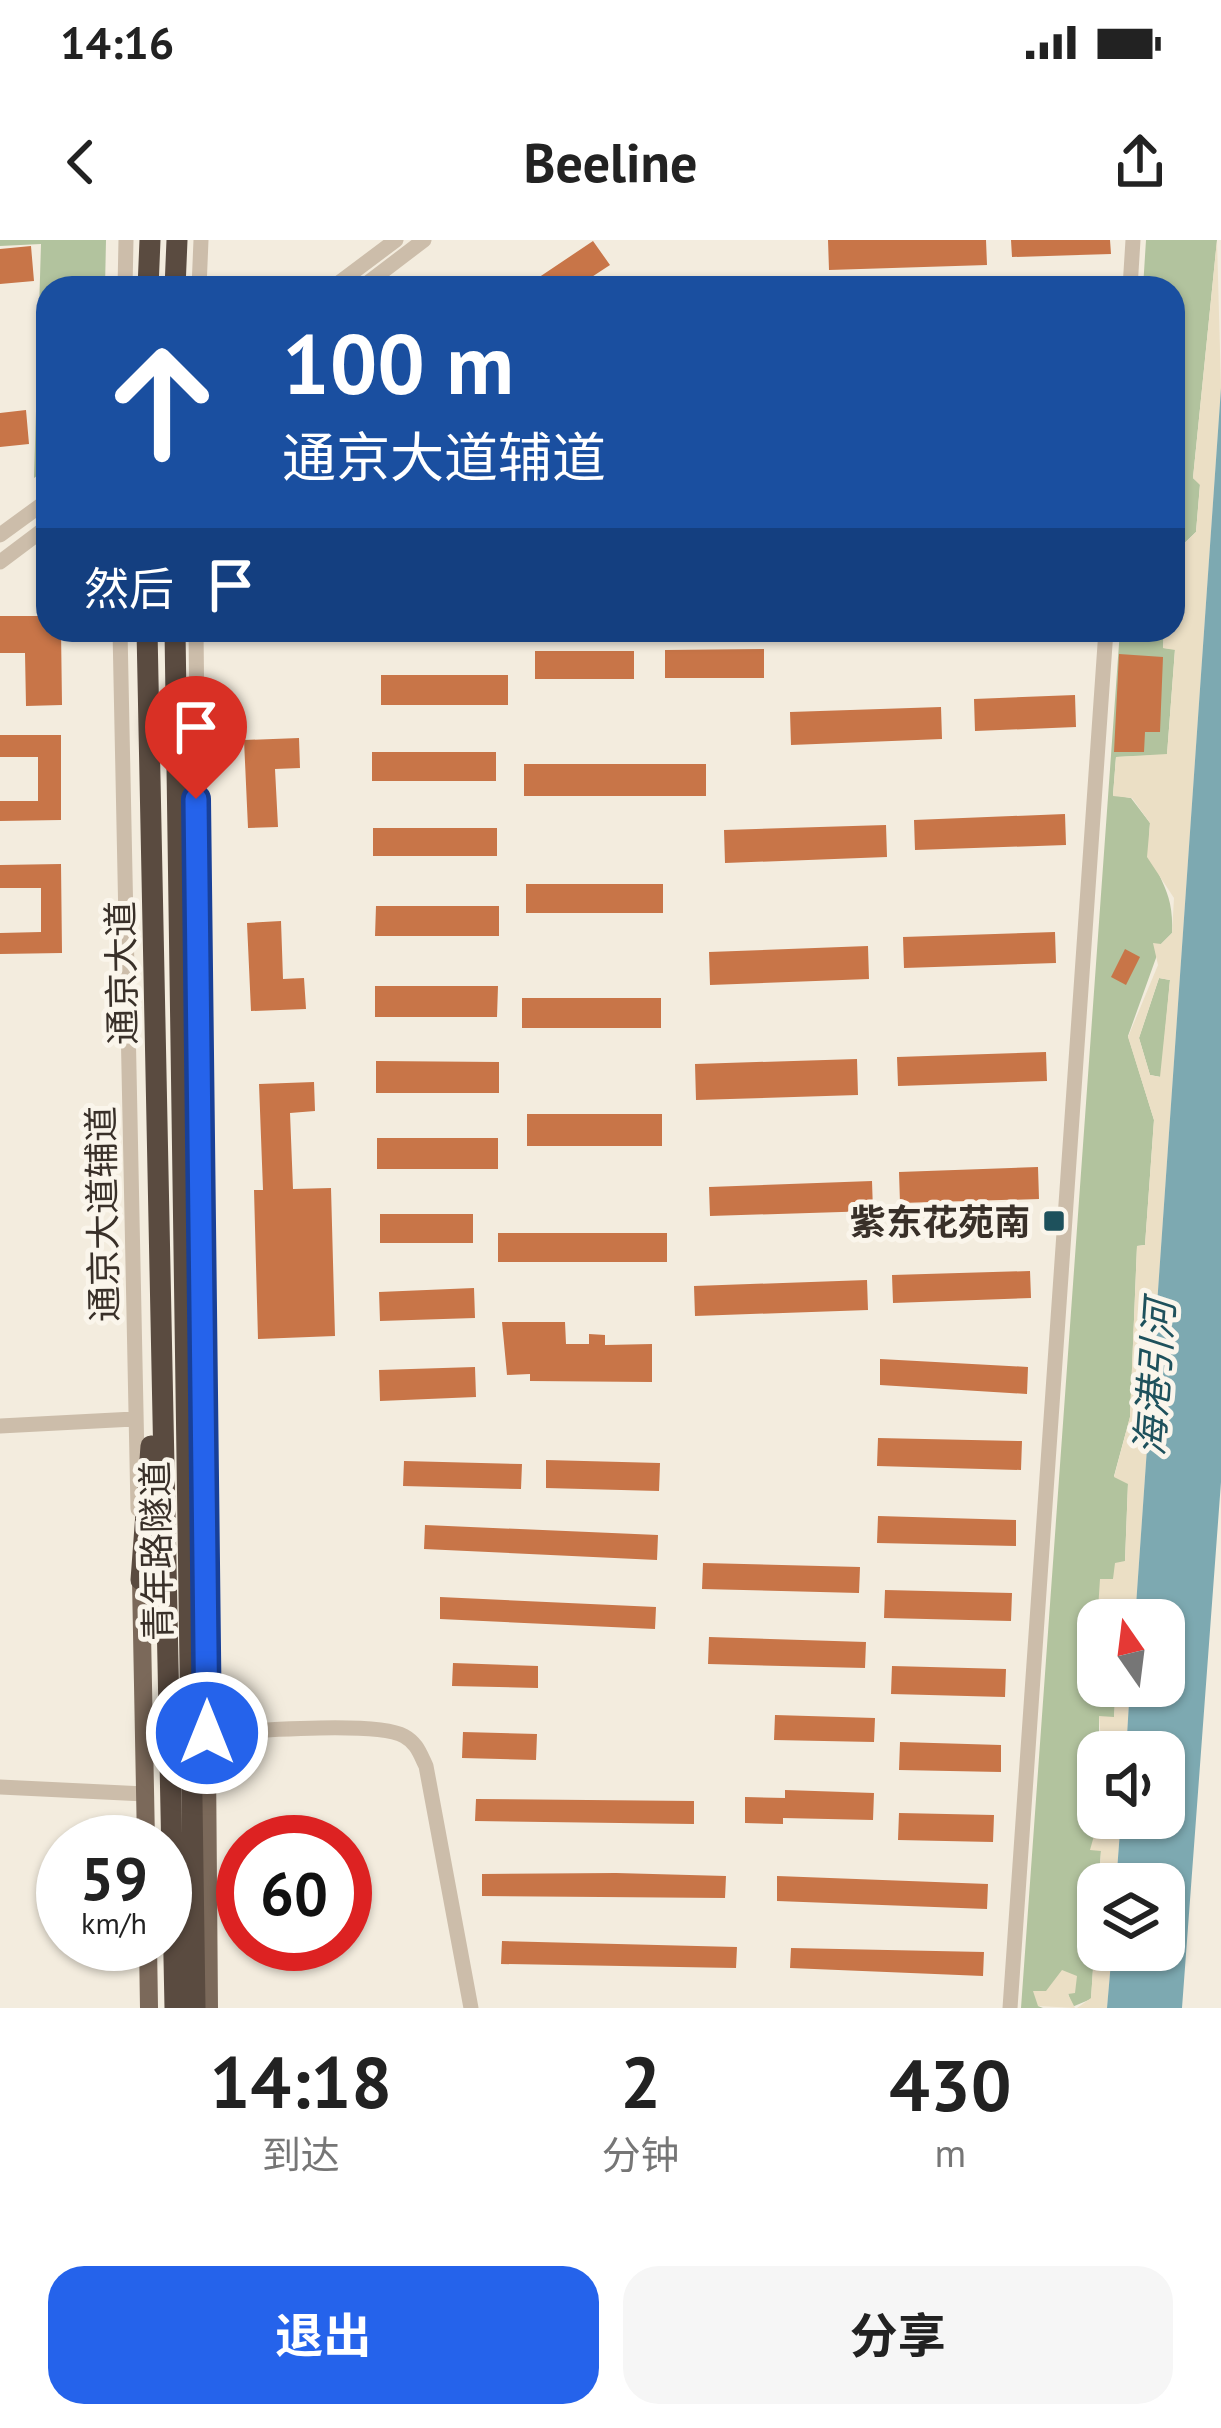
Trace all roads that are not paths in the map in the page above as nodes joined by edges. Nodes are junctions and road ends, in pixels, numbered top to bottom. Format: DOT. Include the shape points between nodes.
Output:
graph roads {
  1 [pos="126,240"];
  2 [pos="150,240"];
  3 [pos="177,240"];
  4 [pos="201,240"];
  5 [pos="396,240"];
  6 [pos="424,240"];
  7 [pos="1133,240"];
  8 [pos="125,276"];
  9 [pos="148,276"];
  10 [pos="176,276"];
  11 [pos="200,276"];
  12 [pos="348,276"];
  13 [pos="377,276"];
  14 [pos="1131,276"];
  15 [pos="36,509"];
  16 [pos="0,535"];
  17 [pos="36,535"];
  18 [pos="0,562"];
  19 [pos="120,642"];
  20 [pos="147,642"];
  21 [pos="175,642"];
  22 [pos="196,642"];
  23 [pos="1105,642"];
  24 [pos="186,1310"];
  25 [pos="160,1314"];
  26 [pos="134,1419"];
  27 [pos="0,1426"];
  28 [pos="206,1516"];
  29 [pos="141,1580"];
  30 [pos="207,1733"];
  31 [pos="0,1787"];
  32 [pos="145,1794"];
  33 [pos="145,1815"];
  34 [pos="148,1971"];
  35 [pos="149,2008"];
  36 [pos="175,2008"];
  37 [pos="195,2008"];
  38 [pos="209,2008"];
  39 [pos="471,2008"];
  40 [pos="1010,2008"];
  1 -- 8 [label="street"];
  2 -- 9 [label="highway"];
  3 -- 10 [label="highway"];
  4 -- 11 [label="street"];
  5 -- 12 [label="street"];
  6 -- 13 [label="street"];
  7 -- 14 [label="street"];
  15 -- 16 [label="street"];
  17 -- 18 [label="street"];
  19 -- 26 [label="street, 通京大道辅道"];
  20 -- 25 [label="highway, 通京大道"];
  21 -- 24 [label="highway, 通京大道"];
  22 -- 28 [label="street"];
  23 -- 40 [label="street"];
  24 -- 28 [label="highway"];
  24 -- 37 [label="highway, 青年路隧道"];
  25 -- 29 [label="highway"];
  25 -- 36 [label="highway, 青年路隧道"];
  26 -- 27 [label="street"];
  26 -- 29 [label="street, 通京大道辅道"];
  28 -- 30 [label="main road"];
  29 -- 32 [label="main road"];
  30 -- 38 [label="main road"];
  30 -- 39 [label="street" via="370,1730 400,1733 415,1744 426,1766"];
  31 -- 32 [label="street"];
  32 -- 33 [label="main road"];
  34 -- 35 [label="main road"];
}
